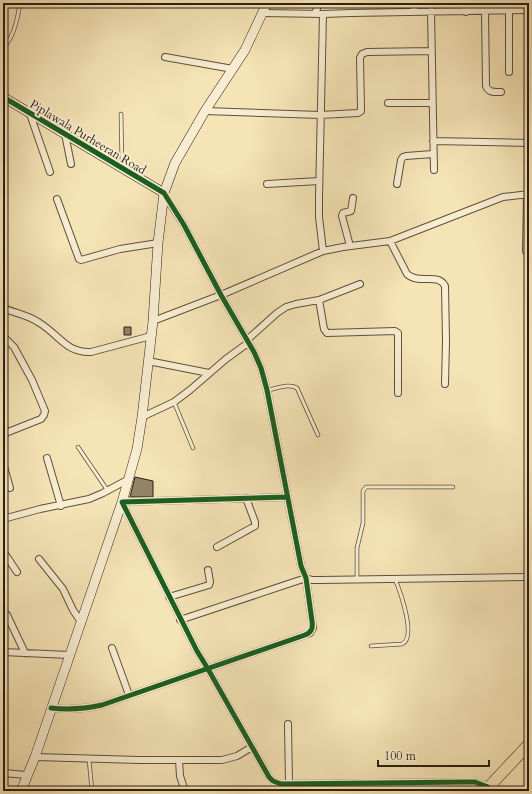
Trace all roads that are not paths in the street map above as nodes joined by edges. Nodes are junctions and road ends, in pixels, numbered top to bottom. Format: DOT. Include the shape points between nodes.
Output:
graph roads {
  1 [pos="20,3"];
  2 [pos="267,3"];
  3 [pos="319,3"];
  4 [pos="414,3"];
  5 [pos="465,3"];
  6 [pos="510,10"];
  7 [pos="529,10"];
  8 [pos="414,11"];
  9 [pos="431,11"];
  10 [pos="485,11"];
  11 [pos="466,12"];
  12 [pos="264,13"];
  13 [pos="315,14"];
  14 [pos="323,14"];
  15 [pos="3,48"];
  16 [pos="431,51"];
  17 [pos="165,57"];
  18 [pos="233,69"];
  19 [pos="509,72"];
  20 [pos="501,92"];
  21 [pos="3,98"];
  22 [pos="388,103"];
  23 [pos="432,103"];
  24 [pos="205,111"];
  25 [pos="30,114"];
  26 [pos="121,114"];
  27 [pos="320,115"];
  28 [pos="65,134"];
  29 [pos="433,141"];
  30 [pos="529,143"];
  31 [pos="433,154"];
  32 [pos="71,164"];
  33 [pos="122,170"];
  34 [pos="434,170"];
  35 [pos="50,172"];
  36 [pos="319,181"];
  37 [pos="267,184"];
  38 [pos="397,184"];
  39 [pos="164,194"];
  40 [pos="528,195"];
  41 [pos="353,198"];
  42 [pos="57,199"];
  43 [pos="390,241"];
  44 [pos="158,243"];
  45 [pos="350,246"];
  46 [pos="323,251"];
  47 [pos="526,251"];
  48 [pos="360,284"];
  49 [pos="221,295"];
  50 [pos="319,300"];
  51 [pos="3,308"];
  52 [pos="153,321"];
  53 [pos="3,336"];
  54 [pos="151,336"];
  55 [pos="248,341"];
  56 [pos="148,361"];
  57 [pos="210,373"];
  58 [pos="445,384"];
  59 [pos="267,390"];
  60 [pos="398,394"];
  61 [pos="174,402"];
  62 [pos="142,417"];
  63 [pos="3,424"];
  64 [pos="5,433"];
  65 [pos="318,435"];
  66 [pos="78,447"];
  67 [pos="193,448"];
  68 [pos="47,458"];
  69 [pos="3,463"];
  70 [pos="129,479"];
  71 [pos="453,487"];
  72 [pos="10,488"];
  73 [pos="108,491"];
  74 [pos="287,497"];
  75 [pos="246,498"];
  76 [pos="122,502"];
  77 [pos="61,506"];
  78 [pos="3,519"];
  79 [pos="217,547"];
  80 [pos="3,551"];
  81 [pos="39,559"];
  82 [pos="208,570"];
  83 [pos="17,572"];
  84 [pos="529,577"];
  85 [pos="306,578"];
  86 [pos="395,579"];
  87 [pos="357,580"];
  88 [pos="169,597"];
  89 [pos="7,615"];
  90 [pos="180,620"];
  91 [pos="81,622"];
  92 [pos="371,646"];
  93 [pos="112,648"];
  94 [pos="3,652"];
  95 [pos="25,653"];
  96 [pos="69,655"];
  97 [pos="208,669"];
  98 [pos="129,696"];
  99 [pos="51,708"];
  100 [pos="288,724"];
  101 [pos="529,744"];
  102 [pos="252,747"];
  103 [pos="35,757"];
  104 [pos="89,759"];
  105 [pos="179,760"];
  106 [pos="3,774"];
  107 [pos="27,775"];
  108 [pos="289,784"];
  109 [pos="486,789"];
  110 [pos="21,791"];
  111 [pos="92,791"];
  112 [pos="185,791"];
  1 -- 15 [label="lane" via="8,44"];
  2 -- 12 [label="main road"];
  3 -- 13 [label="street"];
  4 -- 8 [label="street"];
  5 -- 11 [label="street"];
  6 -- 7 [label="street"];
  6 -- 10 [label="street"];
  6 -- 19 [label="street"];
  8 -- 9 [label="street"];
  8 -- 14 [label="street"];
  9 -- 11 [label="street"];
  9 -- 16 [label="street"];
  10 -- 11 [label="street"];
  10 -- 20 [label="street" via="486,86 490,92"];
  12 -- 13 [label="street"];
  12 -- 18 [label="main road"];
  13 -- 14 [label="street"];
  14 -- 27 [label="street"];
  16 -- 23 [label="street"];
  16 -- 27 [label="street" via="362,54 360,111"];
  17 -- 18 [label="street"];
  18 -- 24 [label="main road"];
  21 -- 25 [label="main road, Piplawala Purheeran Road"];
  22 -- 23 [label="street"];
  23 -- 29 [label="street"];
  24 -- 27 [label="street"];
  24 -- 39 [label="main road" via="175,163"];
  25 -- 28 [label="main road, Piplawala Purheeran Road"];
  25 -- 35 [label="street"];
  26 -- 33 [label="lane"];
  27 -- 36 [label="street"];
  28 -- 32 [label="street"];
  28 -- 33 [label="main road, Piplawala Purheeran Road"];
  29 -- 30 [label="street"];
  29 -- 31 [label="street"];
  31 -- 34 [label="street"];
  31 -- 38 [label="street" via="403,157"];
  33 -- 39 [label="main road, Piplawala Purheeran Road"];
  36 -- 37 [label="street"];
  36 -- 46 [label="street" via="319,217"];
  39 -- 44 [label="main road"];
  39 -- 49 [label="street" via="184,225"];
  40 -- 43 [label="street" via="503,197"];
  40 -- 47 [label="street"];
  41 -- 45 [label="street" via="351,211 343,213 342,216"];
  42 -- 44 [label="street" via="78,259"];
  43 -- 45 [label="street"];
  43 -- 58 [label="street" via="407,274 417,280 439,280 445,286"];
  44 -- 52 [label="main road"];
  45 -- 46 [label="street"];
  46 -- 49 [label="street"];
  48 -- 50 [label="street"];
  49 -- 52 [label="street"];
  49 -- 55 [label="street"];
  50 -- 55 [label="street" via="286,307"];
  50 -- 60 [label="street" via="327,333 398,333"];
  51 -- 54 [label="street" via="37,321 72,349 81,352 91,352"];
  52 -- 54 [label="main road"];
  53 -- 64 [label="street" via="20,357 45,411 41,419"];
  54 -- 56 [label="main road"];
  55 -- 57 [label="street"];
  55 -- 59 [label="street" via="261,368"];
  56 -- 57 [label="street"];
  56 -- 62 [label="main road"];
  57 -- 61 [label="street"];
  59 -- 65 [label="lane" via="288,386 297,388"];
  59 -- 74 [label="street"];
  61 -- 62 [label="street"];
  61 -- 67 [label="lane"];
  62 -- 70 [label="main road" via="138,449"];
  63 -- 64 [label="street"];
  66 -- 73 [label="lane"];
  68 -- 77 [label="street"];
  69 -- 72 [label="street"];
  70 -- 73 [label="street"];
  70 -- 76 [label="main road"];
  71 -- 87 [label="lane" via="366,487 363,491 363,523 357,548"];
  73 -- 77 [label="street"];
  74 -- 75 [label="street"];
  74 -- 85 [label="street" via="301,566"];
  75 -- 76 [label="street"];
  75 -- 79 [label="street" via="255,526"];
  76 -- 88 [label="street"];
  76 -- 91 [label="main road"];
  77 -- 78 [label="street"];
  80 -- 83 [label="street"];
  81 -- 91 [label="street" via="63,589"];
  82 -- 88 [label="street" via="209,586"];
  84 -- 86 [label="street"];
  85 -- 87 [label="street"];
  85 -- 90 [label="street"];
  85 -- 97 [label="street" via="313,628 310,633"];
  86 -- 87 [label="street"];
  86 -- 92 [label="lane" via="405,607 405,643"];
  88 -- 90 [label="street"];
  89 -- 95 [label="street"];
  90 -- 97 [label="street"];
  91 -- 96 [label="main road"];
  93 -- 98 [label="street"];
  94 -- 95 [label="street"];
  95 -- 96 [label="street"];
  96 -- 99 [label="main road"];
  97 -- 98 [label="street"];
  97 -- 102 [label="street"];
  98 -- 99 [label="street" via="84,709"];
  99 -- 103 [label="main road"];
  100 -- 108 [label="street"];
  101 -- 109 [label="highway"];
  102 -- 105 [label="street" via="237,756 222,760"];
  102 -- 108 [label="street" via="274,781"];
  103 -- 104 [label="street"];
  103 -- 107 [label="main road"];
  104 -- 105 [label="street"];
  104 -- 111 [label="lane"];
  105 -- 112 [label="street" via="180,776"];
  106 -- 107 [label="street"];
  107 -- 110 [label="main road"];
  108 -- 109 [label="street" via="475,782"];
}
